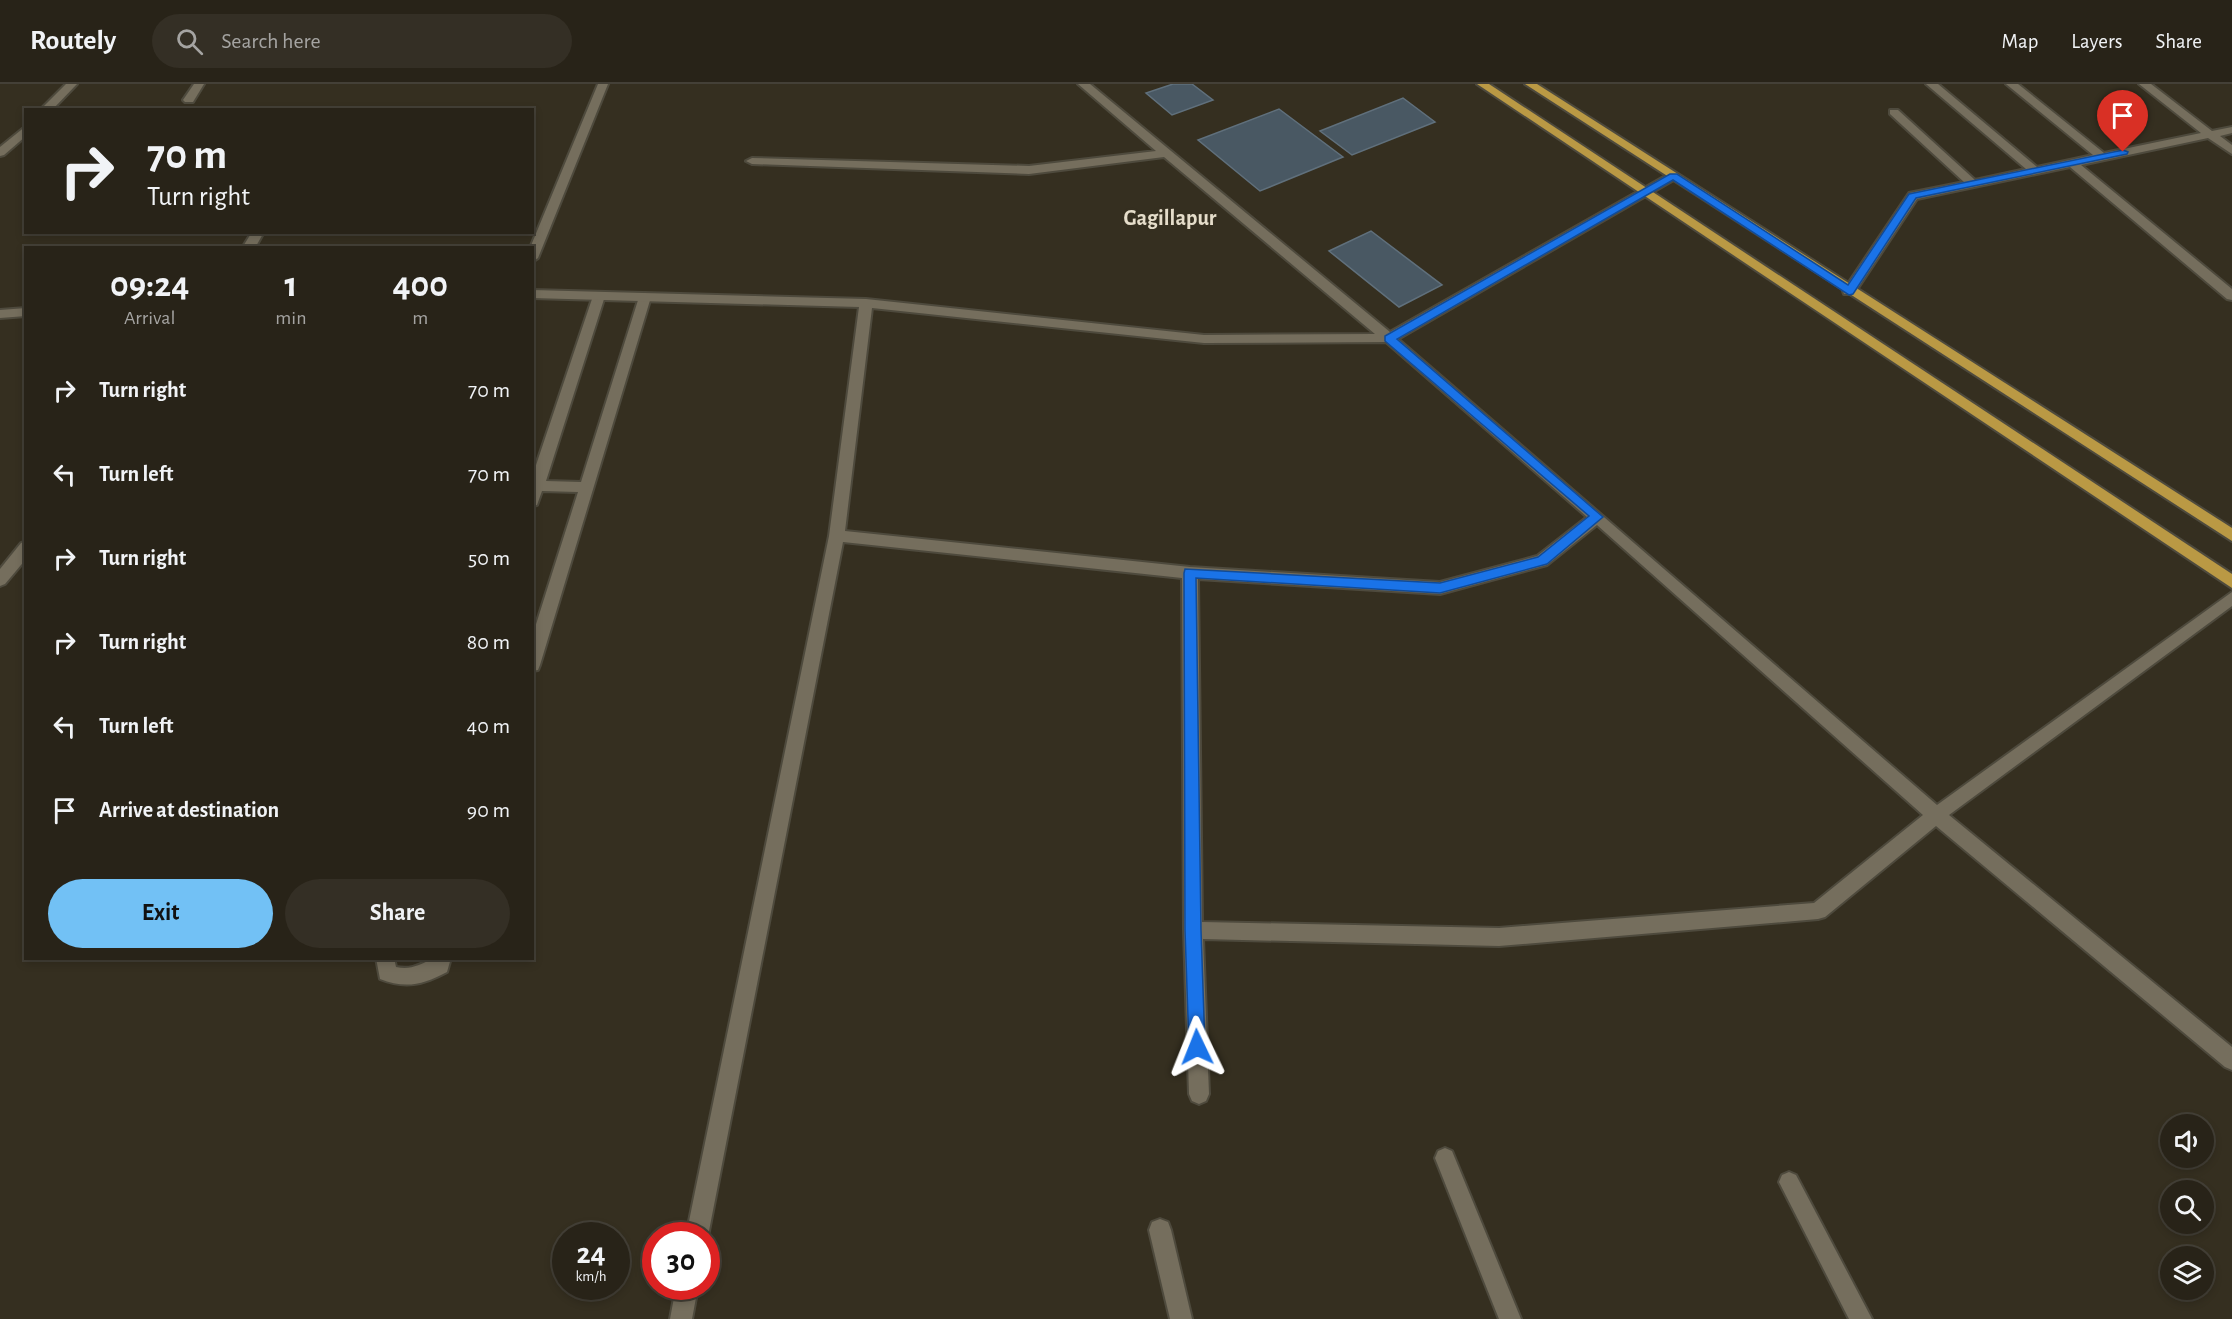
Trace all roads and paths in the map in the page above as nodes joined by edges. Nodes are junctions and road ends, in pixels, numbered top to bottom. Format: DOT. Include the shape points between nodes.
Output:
graph roads {
  1 [pos="72,84"];
  2 [pos="199,84"];
  3 [pos="603,84"];
  4 [pos="1083,84"];
  5 [pos="1482,84"];
  6 [pos="1530,84"];
  7 [pos="1931,84"];
  8 [pos="2011,84"];
  9 [pos="2144,84"];
  10 [pos="189,100"];
  11 [pos="47,108"];
  12 [pos="1894,112"];
  13 [pos="2232,130"];
  14 [pos="24,131"];
  15 [pos="2210,135"];
  16 [pos="2232,151"];
  17 [pos="0,153"];
  18 [pos="1166,153"];
  19 [pos="2102,157"];
  20 [pos="752,160"];
  21 [pos="2072,163"];
  22 [pos="2035,171"];
  23 [pos="1673,176"];
  24 [pos="1972,183"];
  25 [pos="1645,192"];
  26 [pos="534,253"];
  27 [pos="1849,291"];
  28 [pos="534,294"];
  29 [pos="599,296"];
  30 [pos="2232,296"];
  31 [pos="645,297"];
  32 [pos="866,303"];
  33 [pos="24,312"];
  34 [pos="0,314"];
  35 [pos="1389,338"];
  36 [pos="587,487"];
  37 [pos="535,494"];
  38 [pos="1597,517"];
  39 [pos="2232,535"];
  40 [pos="837,536"];
  41 [pos="24,550"];
  42 [pos="1190,573"];
  43 [pos="0,580"];
  44 [pos="2232,582"];
  45 [pos="2232,598"];
  46 [pos="534,659"];
  47 [pos="1936,815"];
  48 [pos="1193,930"];
  49 [pos="386,960"];
  50 [pos="442,960"];
  51 [pos="2232,1060"];
  52 [pos="1199,1094"];
  53 [pos="1445,1158"];
  54 [pos="1789,1182"];
  55 [pos="700,1222"];
  56 [pos="1160,1230"];
  57 [pos="685,1300"];
  58 [pos="681,1319"];
  59 [pos="1181,1319"];
  60 [pos="1510,1319"];
  61 [pos="1861,1319"];
  1 -- 11 [label="street"];
  2 -- 10 [label="street"];
  3 -- 26 [label="street"];
  4 -- 18 [label="street"];
  5 -- 25 [label="highway"];
  6 -- 23 [label="highway"];
  7 -- 22 [label="street"];
  8 -- 19 [label="street"];
  9 -- 15 [label="street"];
  12 -- 24 [label="street"];
  13 -- 15 [label="street"];
  14 -- 17 [label="street"];
  15 -- 16 [label="street"];
  15 -- 19 [label="street"];
  18 -- 20 [label="street" via="1029,170"];
  18 -- 35 [label="street"];
  19 -- 21 [label="street"];
  21 -- 22 [label="street"];
  21 -- 30 [label="street"];
  22 -- 24 [label="street"];
  23 -- 25 [label="street"];
  23 -- 27 [label="highway"];
  24 -- 27 [label="street" via="1913,196"];
  25 -- 35 [label="street"];
  25 -- 44 [label="highway"];
  27 -- 39 [label="highway"];
  28 -- 29 [label="street"];
  29 -- 31 [label="street"];
  29 -- 37 [label="street"];
  31 -- 32 [label="street"];
  31 -- 36 [label="street"];
  32 -- 35 [label="street" via="1204,339"];
  32 -- 40 [label="street"];
  33 -- 34 [label="street"];
  35 -- 38 [label="street"];
  36 -- 37 [label="street"];
  36 -- 46 [label="street"];
  38 -- 42 [label="street" via="1542,561 1440,588"];
  38 -- 47 [label="street"];
  40 -- 42 [label="street"];
  40 -- 55 [label="street"];
  41 -- 43 [label="street"];
  42 -- 48 [label="street"];
  45 -- 47 [label="street"];
  47 -- 48 [label="street" via="1818,911 1498,937"];
  47 -- 51 [label="street"];
  48 -- 52 [label="street"];
  49 -- 50 [label="street" via="387,973 401,978 423,976 440,966"];
  53 -- 60 [label="street"];
  54 -- 61 [label="street"];
  56 -- 59 [label="street"];
  57 -- 58 [label="street"];
}
